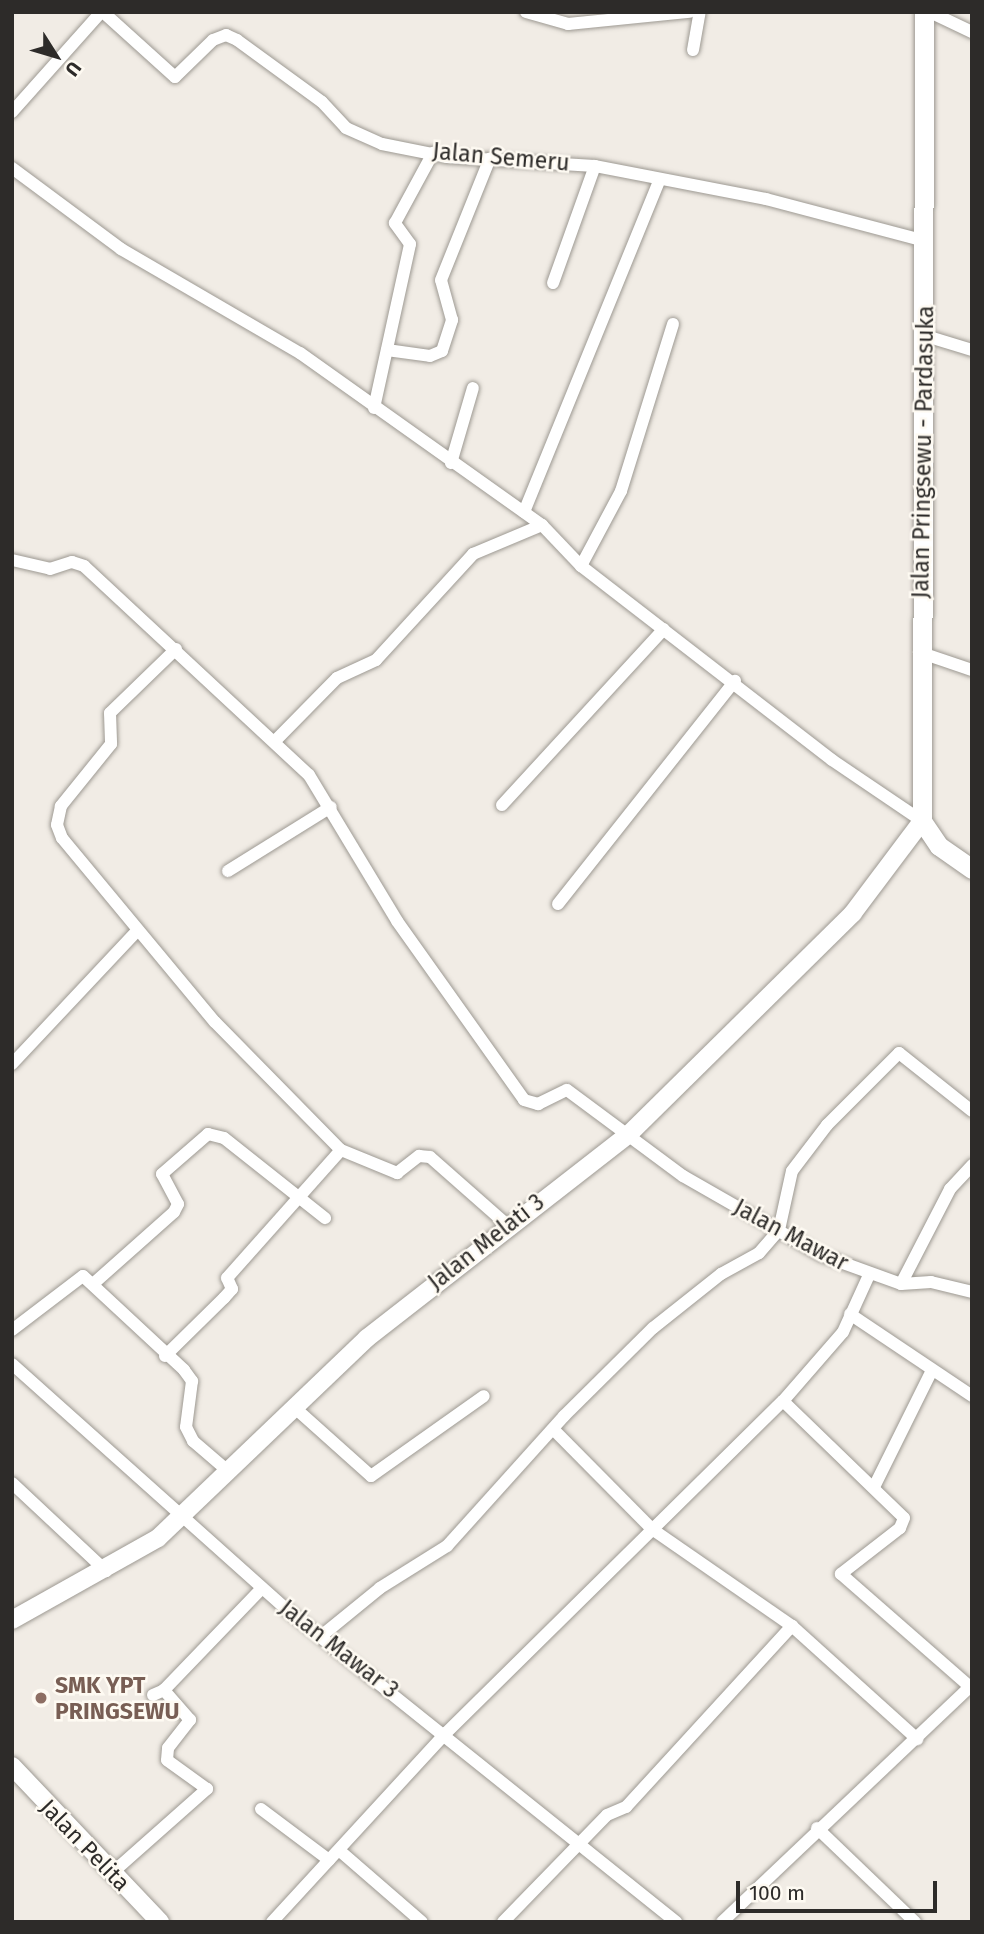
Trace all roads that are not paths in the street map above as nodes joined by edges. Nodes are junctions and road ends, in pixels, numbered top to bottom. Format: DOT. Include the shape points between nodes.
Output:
graph roads {
  1 [pos="102,12"];
  2 [pos="526,12"];
  3 [pos="689,12"];
  4 [pos="700,12"];
  5 [pos="924,12"];
  6 [pos="930,12"];
  7 [pos="968,12"];
  8 [pos="959,24"];
  9 [pos="972,32"];
  10 [pos="692,50"];
  11 [pos="12,112"];
  12 [pos="433,153"];
  13 [pos="490,158"];
  14 [pos="595,166"];
  15 [pos="12,167"];
  16 [pos="659,182"];
  17 [pos="925,241"];
  18 [pos="553,283"];
  19 [pos="673,324"];
  20 [pos="926,336"];
  21 [pos="387,350"];
  22 [pos="972,350"];
  23 [pos="473,388"];
  24 [pos="374,408"];
  25 [pos="452,463"];
  26 [pos="524,512"];
  27 [pos="542,525"];
  28 [pos="12,560"];
  29 [pos="581,566"];
  30 [pos="664,629"];
  31 [pos="176,649"];
  32 [pos="918,652"];
  33 [pos="972,670"];
  34 [pos="734,681"];
  35 [pos="276,740"];
  36 [pos="502,805"];
  37 [pos="331,807"];
  38 [pos="922,821"];
  39 [pos="972,869"];
  40 [pos="228,872"];
  41 [pos="558,904"];
  42 [pos="137,931"];
  43 [pos="12,1064"];
  44 [pos="972,1111"];
  45 [pos="628,1135"];
  46 [pos="341,1150"];
  47 [pos="972,1165"];
  48 [pos="300,1195"];
  49 [pos="325,1218"];
  50 [pos="507,1225"];
  51 [pos="779,1230"];
  52 [pos="869,1275"];
  53 [pos="901,1283"];
  54 [pos="93,1284"];
  55 [pos="972,1292"];
  56 [pos="850,1314"];
  57 [pos="12,1330"];
  58 [pos="165,1356"];
  59 [pos="12,1364"];
  60 [pos="932,1370"];
  61 [pos="484,1396"];
  62 [pos="972,1396"];
  63 [pos="783,1401"];
  64 [pos="295,1408"];
  65 [pos="553,1429"];
  66 [pos="229,1472"];
  67 [pos="12,1483"];
  68 [pos="874,1485"];
  69 [pos="180,1515"];
  70 [pos="652,1529"];
  71 [pos="106,1571"];
  72 [pos="262,1588"];
  73 [pos="12,1620"];
  74 [pos="792,1626"];
  75 [pos="320,1637"];
  76 [pos="971,1686"];
  77 [pos="446,1734"];
  78 [pos="917,1739"];
  79 [pos="12,1766"];
  80 [pos="261,1809"];
  81 [pos="817,1828"];
  82 [pos="578,1844"];
  83 [pos="340,1851"];
  84 [pos="329,1860"];
  85 [pos="112,1873"];
  86 [pos="160,1922"];
  87 [pos="272,1922"];
  88 [pos="422,1922"];
  89 [pos="503,1922"];
  90 [pos="676,1922"];
  91 [pos="722,1922"];
  92 [pos="915,1922"];
  1 -- 11 [label="street"];
  1 -- 12 [label="street, Jalan Semeru" via="169,75 184,71 213,40 226,35 322,102 346,128 382,144"];
  2 -- 3 [label="street" via="568,24"];
  4 -- 10 [label="street"];
  5 -- 17 [label="main road, Jalan Pringsewu - Pardasuka"];
  6 -- 8 [label="street"];
  7 -- 8 [label="street"];
  8 -- 9 [label="street"];
  12 -- 13 [label="street, Jalan Semeru"];
  12 -- 21 [label="street" via="395,223 410,244"];
  13 -- 14 [label="street, Jalan Semeru"];
  13 -- 21 [label="street" via="441,280 452,320 442,351 430,356"];
  14 -- 16 [label="street, Jalan Semeru"];
  14 -- 18 [label="street"];
  15 -- 24 [label="street" via="121,249 300,353"];
  16 -- 17 [label="street, Jalan Semeru" via="766,199"];
  16 -- 26 [label="street"];
  17 -- 20 [label="main road, Jalan Pringsewu - Pardasuka"];
  19 -- 29 [label="street" via="621,491"];
  20 -- 22 [label="street"];
  20 -- 32 [label="main road, Jalan Pringsewu - Pardasuka"];
  21 -- 24 [label="street"];
  23 -- 25 [label="street"];
  24 -- 25 [label="street"];
  25 -- 26 [label="street"];
  26 -- 27 [label="street"];
  27 -- 29 [label="street"];
  27 -- 35 [label="street" via="473,554 376,660 337,678"];
  28 -- 31 [label="street" via="51,569 72,562 84,566"];
  29 -- 30 [label="street"];
  30 -- 34 [label="street"];
  30 -- 36 [label="street"];
  31 -- 35 [label="street"];
  31 -- 42 [label="street" via="114,706 108,721 111,744 65,798 57,825"];
  32 -- 33 [label="street"];
  32 -- 38 [label="main road, Jalan Pringsewu - Pardasuka"];
  34 -- 38 [label="street" via="832,760"];
  34 -- 41 [label="street"];
  35 -- 37 [label="street"];
  37 -- 40 [label="street"];
  37 -- 45 [label="street, Jalan Mawar" via="397,921 524,1100 538,1104 567,1090"];
  38 -- 39 [label="main road" via="939,846"];
  38 -- 45 [label="street, Jalan Melati 3" via="853,913"];
  42 -- 43 [label="street"];
  42 -- 46 [label="street" via="215,1022"];
  44 -- 51 [label="street" via="899,1053 827,1125 792,1171"];
  45 -- 50 [label="street, Jalan Melati 3"];
  45 -- 51 [label="street, Jalan Mawar" via="683,1176"];
  46 -- 48 [label="street"];
  46 -- 50 [label="street" via="397,1172 419,1156 430,1157"];
  47 -- 53 [label="street" via="950,1189"];
  48 -- 49 [label="street"];
  48 -- 54 [label="street" via="275,1183 223,1138 208,1134 162,1174 178,1204 174,1212"];
  48 -- 58 [label="street" via="227,1278 232,1289"];
  50 -- 64 [label="street, Jalan Melati 3" via="367,1338"];
  51 -- 52 [label="street, Jalan Mawar"];
  51 -- 65 [label="street" via="759,1253 720,1274 671,1312"];
  52 -- 53 [label="street, Jalan Mawar"];
  52 -- 56 [label="street"];
  53 -- 55 [label="street, Jalan Mawar" via="931,1282"];
  54 -- 57 [label="street" via="78,1276"];
  54 -- 58 [label="street"];
  56 -- 60 [label="street"];
  56 -- 63 [label="street" via="843,1332"];
  58 -- 66 [label="street" via="192,1381 184,1407 193,1441"];
  59 -- 69 [label="street, Jalan Mawar 3"];
  60 -- 62 [label="street"];
  60 -- 68 [label="street"];
  61 -- 64 [label="street" via="371,1475"];
  63 -- 68 [label="street"];
  63 -- 70 [label="street"];
  64 -- 66 [label="street, Jalan Melati 3"];
  65 -- 70 [label="street"];
  65 -- 75 [label="street" via="447,1546 380,1588"];
  66 -- 69 [label="street, Jalan Melati 3"];
  67 -- 71 [label="street"];
  68 -- 76 [label="street" via="904,1518 900,1528 841,1574"];
  69 -- 71 [label="street, Jalan Melati 3" via="158,1538"];
  69 -- 72 [label="street, Jalan Mawar 3"];
  70 -- 74 [label="street"];
  70 -- 77 [label="street"];
  71 -- 73 [label="street, Jalan Melati 3"];
  72 -- 75 [label="street, Jalan Mawar 3"];
  72 -- 85 [label="street" via="158,1693 190,1717 168,1748 167,1760 207,1789"];
  74 -- 78 [label="street"];
  74 -- 82 [label="street" via="626,1807 607,1815"];
  75 -- 77 [label="street, Jalan Mawar 3"];
  76 -- 78 [label="street"];
  77 -- 82 [label="street, Jalan Mawar 3"];
  77 -- 83 [label="street"];
  78 -- 81 [label="street"];
  79 -- 85 [label="street, Jalan Pelita"];
  80 -- 84 [label="street"];
  81 -- 91 [label="street"];
  81 -- 92 [label="street"];
  82 -- 89 [label="street"];
  82 -- 90 [label="street, Jalan Mawar 3"];
  83 -- 84 [label="street"];
  83 -- 88 [label="street"];
  84 -- 87 [label="street"];
  85 -- 86 [label="street, Jalan Pelita"];
}
